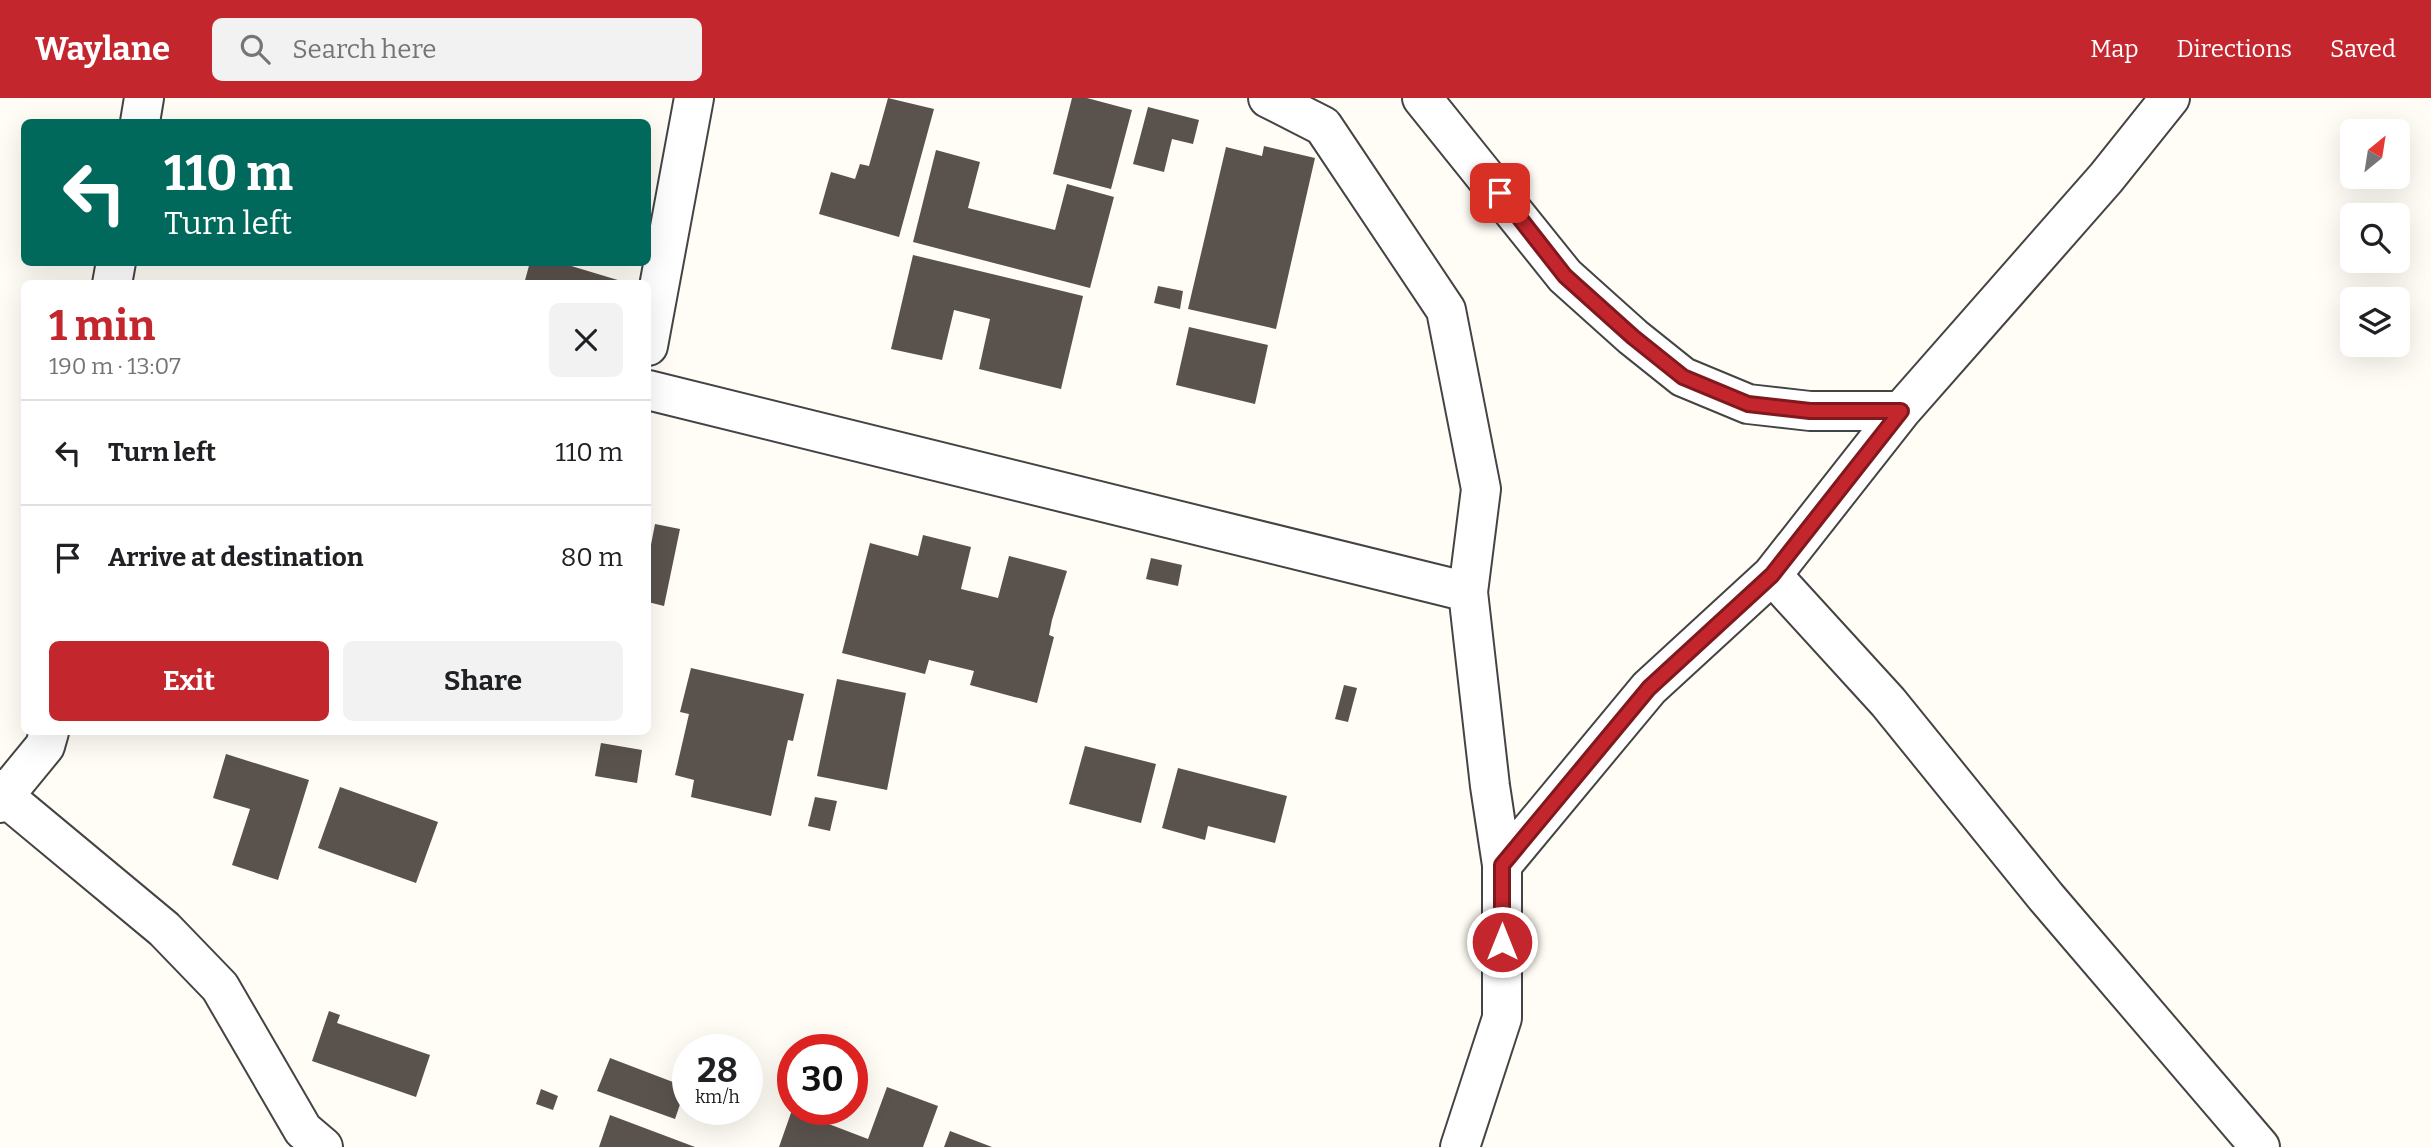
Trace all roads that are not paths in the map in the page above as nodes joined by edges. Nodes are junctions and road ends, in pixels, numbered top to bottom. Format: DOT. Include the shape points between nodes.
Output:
graph roads {
  1 [pos="144,98"];
  2 [pos="694,98"];
  3 [pos="1268,98"];
  4 [pos="1422,98"];
  5 [pos="2170,98"];
  6 [pos="140,119"];
  7 [pos="651,330"];
  8 [pos="651,391"];
  9 [pos="1901,411"];
  10 [pos="1772,575"];
  11 [pos="1468,593"];
  12 [pos="48,735"];
  13 [pos="1,796"];
  14 [pos="1502,865"];
  15 [pos="323,1147"];
  16 [pos="1460,1147"];
  17 [pos="2260,1147"];
  1 -- 6 [label="street"];
  2 -- 7 [label="street"];
  3 -- 11 [label="street" via="1323,126 1446,310 1481,489"];
  4 -- 9 [label="street" via="1565,276 1683,377 1748,404 1810,411"];
  5 -- 9 [label="street" via="2106,178"];
  8 -- 11 [label="street"];
  9 -- 10 [label="street"];
  10 -- 14 [label="street" via="1649,688"];
  10 -- 17 [label="street" via="1888,702 2046,897"];
  11 -- 14 [label="street"];
  12 -- 13 [label="street" via="45,746"];
  13 -- 15 [label="street" via="164,929 220,987 303,1130"];
  14 -- 16 [label="street" via="1502,1018"];
}
